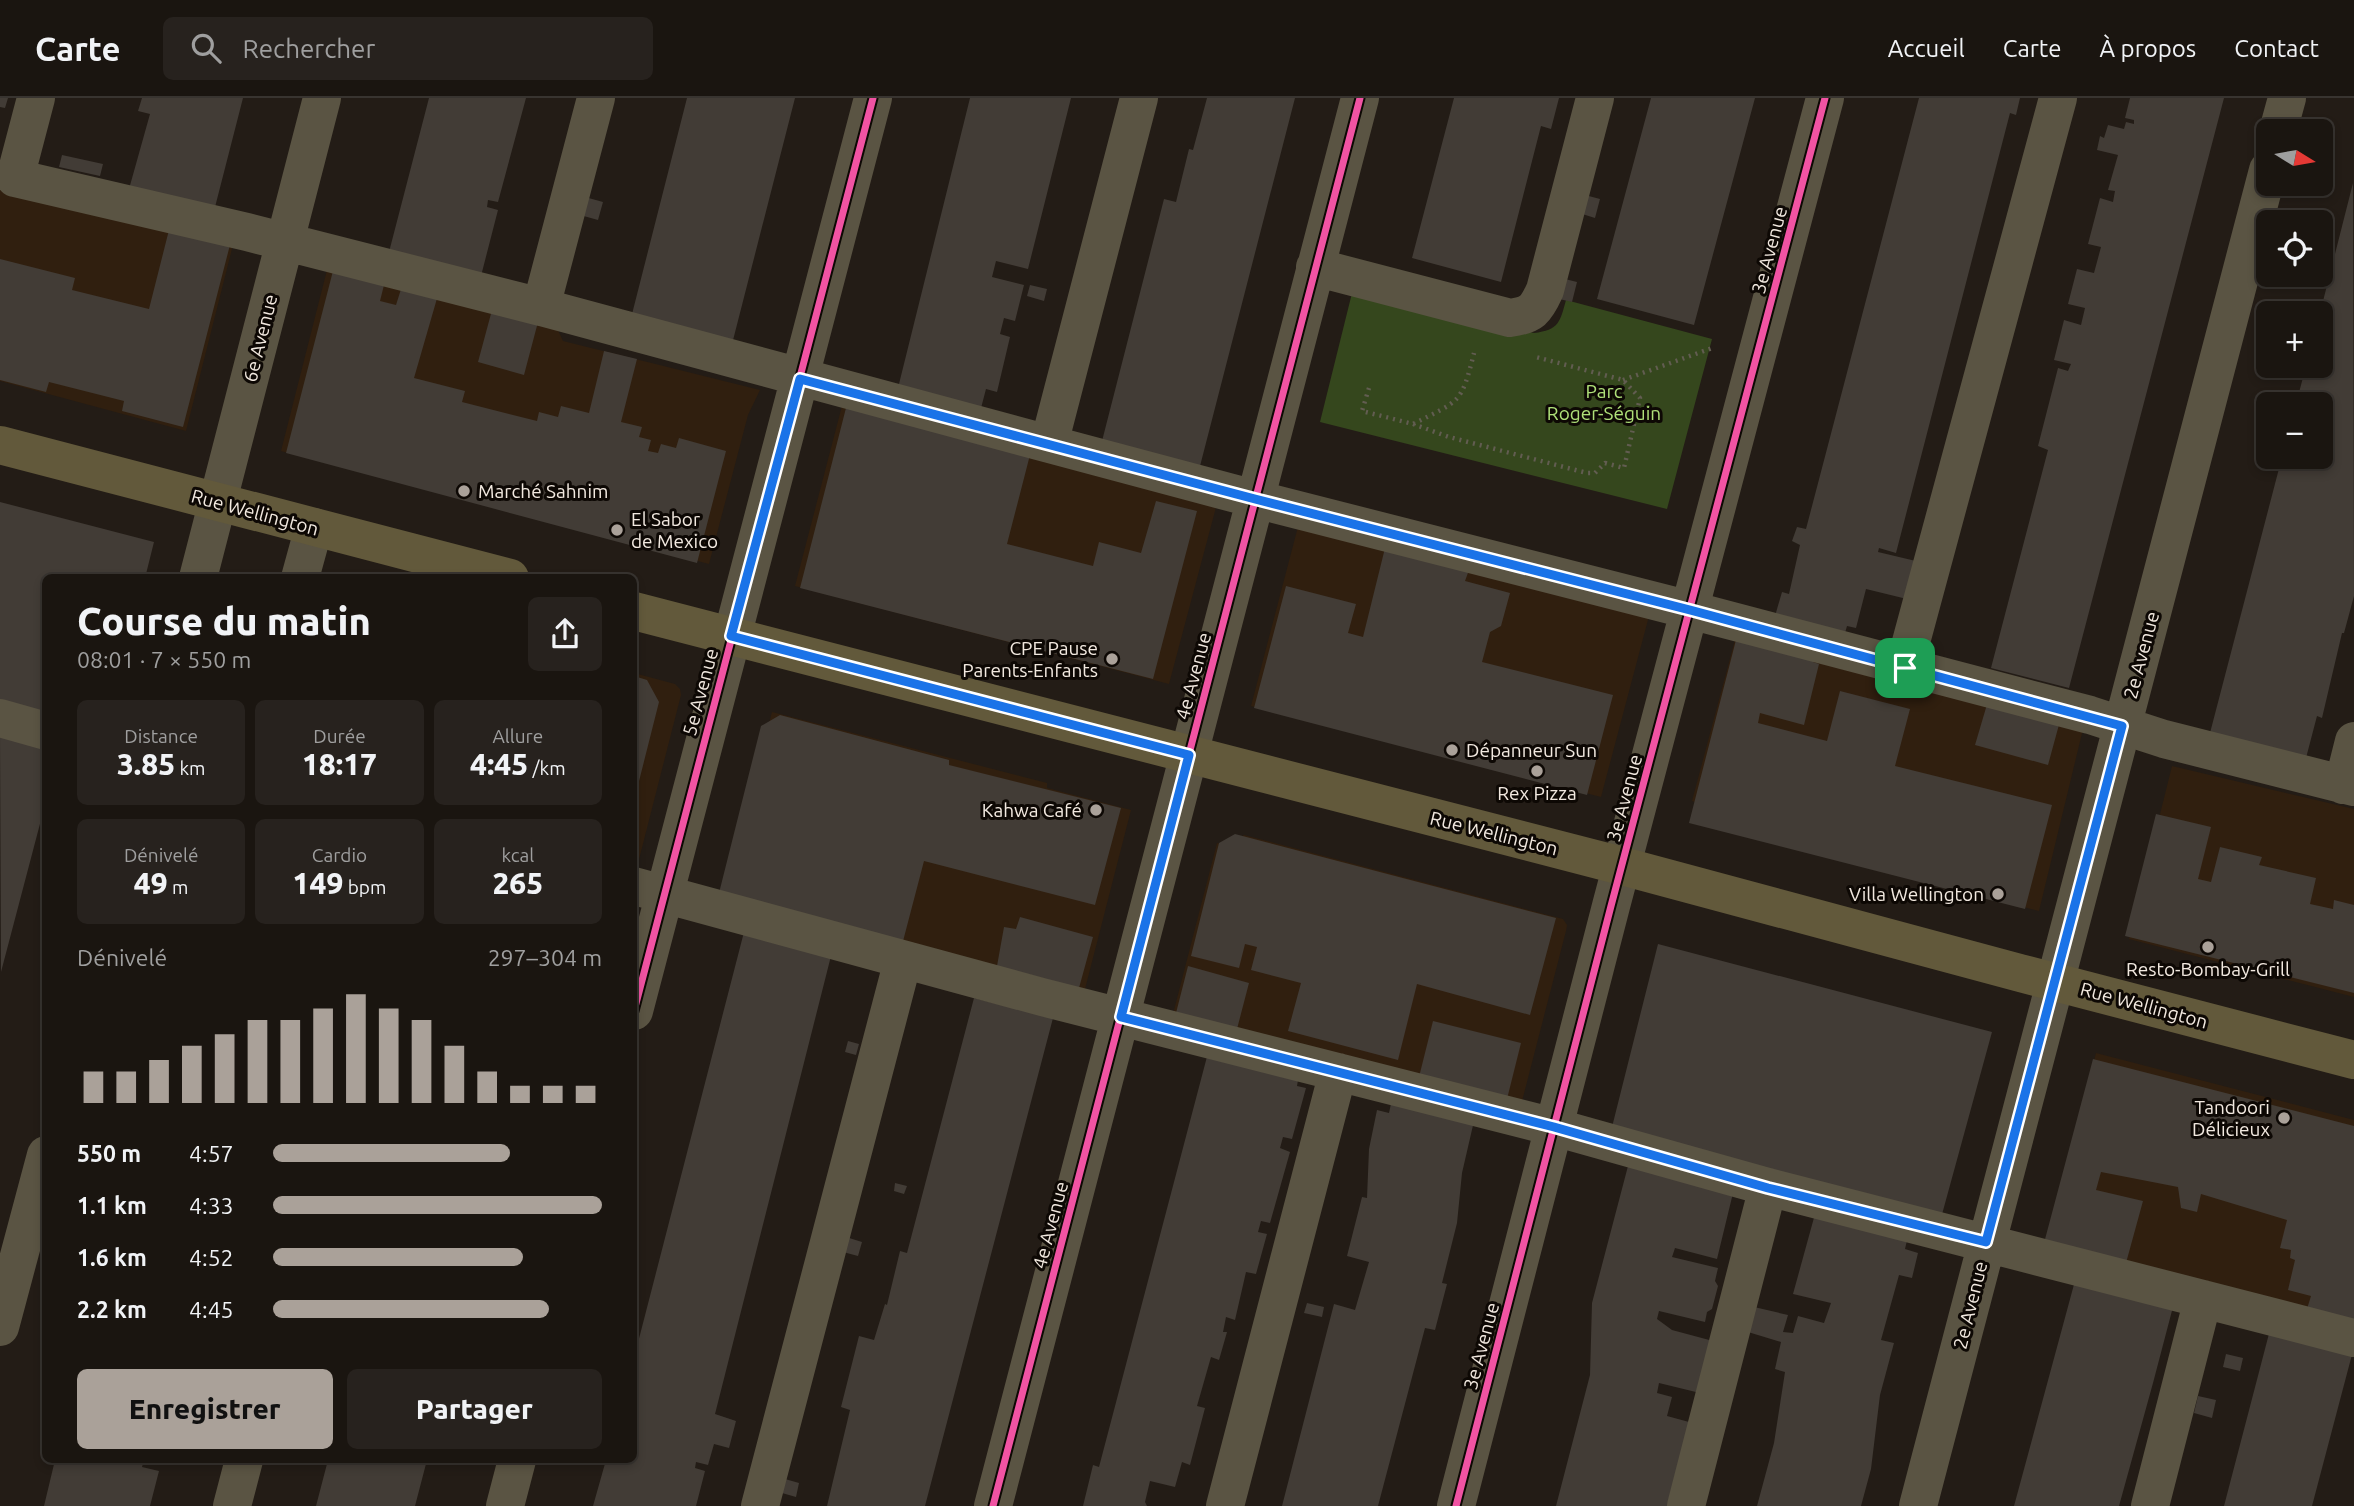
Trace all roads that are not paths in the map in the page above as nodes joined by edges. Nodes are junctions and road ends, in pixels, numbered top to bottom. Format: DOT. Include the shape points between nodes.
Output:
graph roads {
  1 [pos="36,98"];
  2 [pos="321,98"];
  3 [pos="596,98"];
  4 [pos="873,98"];
  5 [pos="1139,98"];
  6 [pos="1360,98"];
  7 [pos="1595,98"];
  8 [pos="1825,98"];
  9 [pos="2058,98"];
  10 [pos="2287,98"];
  11 [pos="2281,119"];
  12 [pos="13,133"];
  13 [pos="2261,196"];
  14 [pos="285,241"];
  15 [pos="1315,267"];
  16 [pos="541,307"];
  17 [pos="800,379"];
  18 [pos="1049,444"];
  19 [pos="0,445"];
  20 [pos="1255,499"];
  21 [pos="217,502"];
  22 [pos="314,527"];
  23 [pos="199,574"];
  24 [pos="301,574"];
  25 [pos="494,574"];
  26 [pos="1690,610"];
  27 [pos="637,612"];
  28 [pos="731,636"];
  29 [pos="1905,668"];
  30 [pos="0,718"];
  31 [pos="2122,726"];
  32 [pos="42,731"];
  33 [pos="2354,741"];
  34 [pos="1189,755"];
  35 [pos="2348,786"];
  36 [pos="1622,866"];
  37 [pos="649,890"];
  38 [pos="904,960"];
  39 [pos="2056,982"];
  40 [pos="637,987"];
  41 [pos="1121,1017"];
  42 [pos="2354,1059"];
  43 [pos="1338,1072"];
  44 [pos="1554,1127"];
  45 [pos="42,1170"];
  46 [pos="1768,1188"];
  47 [pos="1986,1242"];
  48 [pos="2203,1299"];
  49 [pos="0,1327"];
  50 [pos="2354,1338"];
  51 [pos="243,1463"];
  52 [pos="516,1463"];
  53 [pos="232,1506"];
  54 [pos="505,1506"];
  55 [pos="760,1506"];
  56 [pos="993,1506"];
  57 [pos="1225,1506"];
  58 [pos="1456,1506"];
  59 [pos="1686,1506"];
  60 [pos="1918,1506"];
  61 [pos="2150,1506"];
  1 -- 12 [label="street"];
  2 -- 14 [label="street, 6e Avenue"];
  3 -- 16 [label="street"];
  4 -- 17 [label="street, 5e Avenue"];
  5 -- 18 [label="street"];
  6 -- 15 [label="street, 4e Avenue"];
  7 -- 15 [label="street" via="1545,290 1536,309 1510,318"];
  8 -- 26 [label="street, 3e Avenue"];
  9 -- 29 [label="street"];
  10 -- 11 [label="street"];
  12 -- 14 [label="street" via="15,178"];
  13 -- 31 [label="street, 2e Avenue"];
  14 -- 16 [label="street"];
  14 -- 21 [label="street, 6e Avenue"];
  15 -- 20 [label="street, 4e Avenue"];
  16 -- 17 [label="street"];
  17 -- 18 [label="street"];
  17 -- 28 [label="street, 5e Avenue"];
  18 -- 20 [label="street"];
  19 -- 21 [label="main road, Rue Wellington"];
  20 -- 26 [label="street"];
  20 -- 34 [label="street, 4e Avenue"];
  21 -- 22 [label="main road, Rue Wellington"];
  21 -- 23 [label="street, 6e Avenue"];
  22 -- 24 [label="street"];
  22 -- 25 [label="main road, Rue Wellington"];
  26 -- 29 [label="street"];
  26 -- 36 [label="street, 3e Avenue"];
  27 -- 28 [label="main road, Rue Wellington"];
  28 -- 34 [label="main road, Rue Wellington"];
  28 -- 37 [label="street, 5e Avenue"];
  29 -- 31 [label="street"];
  30 -- 32 [label="street"];
  31 -- 35 [label="street"];
  31 -- 39 [label="street, 2e Avenue"];
  33 -- 35 [label="street"];
  34 -- 36 [label="main road, Rue Wellington"];
  34 -- 41 [label="street, 4e Avenue"];
  36 -- 39 [label="main road, Rue Wellington"];
  36 -- 44 [label="street, 3e Avenue"];
  37 -- 38 [label="street"];
  37 -- 40 [label="street, 5e Avenue"];
  38 -- 41 [label="street"];
  38 -- 55 [label="street"];
  39 -- 42 [label="main road, Rue Wellington"];
  39 -- 47 [label="street, 2e Avenue"];
  41 -- 43 [label="street"];
  41 -- 56 [label="street, 4e Avenue"];
  43 -- 44 [label="street"];
  43 -- 57 [label="street"];
  44 -- 46 [label="street"];
  44 -- 58 [label="street, 3e Avenue"];
  45 -- 49 [label="street"];
  46 -- 47 [label="street"];
  46 -- 59 [label="street"];
  47 -- 48 [label="street"];
  47 -- 60 [label="street, 2e Avenue"];
  48 -- 50 [label="street"];
  48 -- 61 [label="street"];
  51 -- 53 [label="street"];
  52 -- 54 [label="street"];
}
